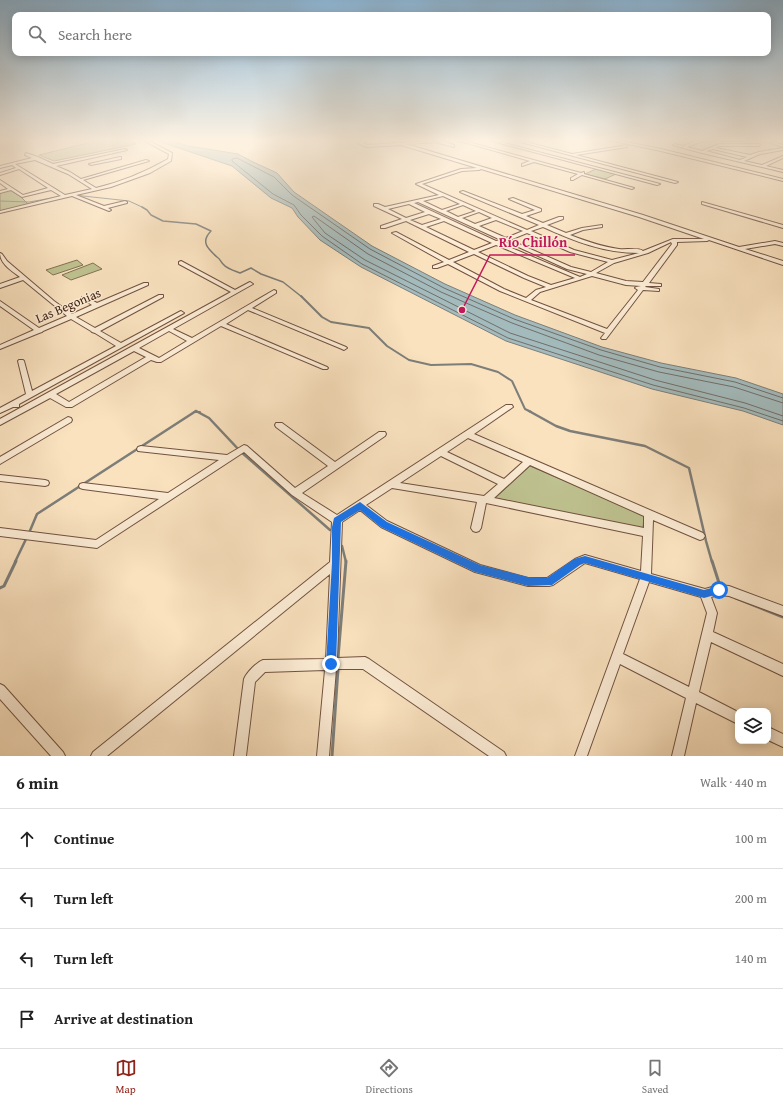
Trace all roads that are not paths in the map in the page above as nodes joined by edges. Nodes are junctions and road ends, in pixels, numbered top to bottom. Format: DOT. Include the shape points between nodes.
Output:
graph roads {
  1 [pos="31,175"];
  2 [pos="72,175"];
  3 [pos="95,175"];
  4 [pos="139,175"];
  5 [pos="445,175"];
  6 [pos="507,175"];
  7 [pos="579,175"];
  8 [pos="587,175"];
  9 [pos="624,175"];
  10 [pos="651,175"];
  11 [pos="763,175"];
  12 [pos="572,179"];
  13 [pos="80,180"];
  14 [pos="783,180"];
  15 [pos="0,181"];
  16 [pos="676,182"];
  17 [pos="658,184"];
  18 [pos="52,188"];
  19 [pos="632,188"];
  20 [pos="12,189"];
  21 [pos="96,190"];
  22 [pos="0,192"];
  23 [pos="462,192"];
  24 [pos="444,195"];
  25 [pos="72,196"];
  26 [pos="65,197"];
  27 [pos="511,199"];
  28 [pos="419,201"];
  29 [pos="125,202"];
  30 [pos="410,203"];
  31 [pos="704,203"];
  32 [pos="463,204"];
  33 [pos="376,205"];
  34 [pos="103,208"];
  35 [pos="384,209"];
  36 [pos="109,210"];
  37 [pos="442,211"];
  38 [pos="479,211"];
  39 [pos="0,212"];
  40 [pos="429,212"];
  41 [pos="522,216"];
  42 [pos="458,218"];
  43 [pos="496,218"];
  44 [pos="561,218"];
  45 [pos="444,219"];
  46 [pos="406,220"];
  47 [pos="544,224"];
  48 [pos="475,226"];
  49 [pos="600,226"];
  50 [pos="383,227"];
  51 [pos="422,227"];
  52 [pos="783,227"];
  53 [pos="527,231"];
  54 [pos="394,233"];
  55 [pos="568,234"];
  56 [pos="506,240"];
  57 [pos="673,240"];
  58 [pos="713,240"];
  59 [pos="497,244"];
  60 [pos="783,245"];
  61 [pos="738,248"];
  62 [pos="651,250"];
  63 [pos="475,253"];
  64 [pos="0,255"];
  65 [pos="450,262"];
  66 [pos="612,262"];
  67 [pos="181,263"];
  68 [pos="783,263"];
  69 [pos="435,267"];
  70 [pos="590,274"];
  71 [pos="23,278"];
  72 [pos="579,278"];
  73 [pos="146,284"];
  74 [pos="250,284"];
  75 [pos="0,286"];
  76 [pos="643,286"];
  77 [pos="551,287"];
  78 [pos="624,287"];
  79 [pos="658,288"];
  80 [pos="235,292"];
  81 [pos="274,292"];
  82 [pos="161,296"];
  83 [pos="84,298"];
  84 [pos="527,300"];
  85 [pos="0,303"];
  86 [pos="98,306"];
  87 [pos="247,308"];
  88 [pos="181,313"];
  89 [pos="72,317"];
  90 [pos="221,324"];
  91 [pos="169,329"];
  92 [pos="40,331"];
  93 [pos="94,331"];
  94 [pos="192,341"];
  95 [pos="120,345"];
  96 [pos="1,346"];
  97 [pos="134,348"];
  98 [pos="344,348"];
  99 [pos="151,357"];
  100 [pos="21,361"];
  101 [pos="326,368"];
  102 [pos="30,395"];
  103 [pos="51,395"];
  104 [pos="34,404"];
  105 [pos="12,405"];
  106 [pos="509,407"];
  107 [pos="0,411"];
  108 [pos="68,420"];
  109 [pos="0,422"];
  110 [pos="279,425"];
  111 [pos="382,434"];
  112 [pos="467,434"];
  113 [pos="141,449"];
  114 [pos="440,452"];
  115 [pos="228,458"];
  116 [pos="0,461"];
  117 [pos="529,461"];
  118 [pos="334,466"];
  119 [pos="0,478"];
  120 [pos="44,483"];
  121 [pos="505,483"];
  122 [pos="391,484"];
  123 [pos="83,486"];
  124 [pos="294,493"];
  125 [pos="169,497"];
  126 [pos="484,500"];
  127 [pos="360,505"];
  128 [pos="649,514"];
  129 [pos="337,520"];
  130 [pos="476,528"];
  131 [pos="0,532"];
  132 [pos="648,533"];
  133 [pos="700,536"];
  134 [pos="336,563"];
  135 [pos="646,577"];
  136 [pos="704,594"];
  137 [pos="783,611"];
  138 [pos="707,635"];
  139 [pos="617,657"];
  140 [pos="331,664"];
  141 [pos="783,670"];
  142 [pos="0,690"];
  143 [pos="693,695"];
  144 [pos="735,716"];
  145 [pos="771,735"];
  146 [pos="783,741"];
  147 [pos="60,756"];
  148 [pos="97,756"];
  149 [pos="240,756"];
  150 [pos="323,756"];
  151 [pos="500,756"];
  152 [pos="581,756"];
  153 [pos="678,756"];
  1 -- 18 [label="street"];
  2 -- 13 [label="street"];
  3 -- 13 [label="street"];
  4 -- 21 [label="street"];
  5 -- 24 [label="street" via="418,184"];
  6 -- 58 [label="street"];
  7 -- 12 [label="street"];
  8 -- 19 [label="street"];
  9 -- 17 [label="street"];
  10 -- 16 [label="street"];
  11 -- 14 [label="street"];
  13 -- 21 [label="street"];
  15 -- 20 [label="street"];
  18 -- 20 [label="street" via="22,196"];
  18 -- 26 [label="street"];
  20 -- 22 [label="street"];
  21 -- 25 [label="street"];
  23 -- 41 [label="street"];
  24 -- 28 [label="street"];
  24 -- 32 [label="street"];
  25 -- 26 [label="street"];
  25 -- 34 [label="street"];
  26 -- 39 [label="street"];
  27 -- 41 [label="street" via="538,210"];
  28 -- 30 [label="street"];
  28 -- 37 [label="street"];
  29 -- 34 [label="street"];
  30 -- 35 [label="street"];
  30 -- 40 [label="street"];
  31 -- 52 [label="street"];
  32 -- 37 [label="street"];
  32 -- 38 [label="street"];
  33 -- 35 [label="street"];
  34 -- 36 [label="street"];
  35 -- 46 [label="street"];
  37 -- 42 [label="street"];
  38 -- 42 [label="street"];
  38 -- 43 [label="street"];
  40 -- 45 [label="street"];
  40 -- 46 [label="street"];
  41 -- 47 [label="street"];
  42 -- 48 [label="street"];
  43 -- 48 [label="street"];
  43 -- 53 [label="street"];
  44 -- 47 [label="street"];
  45 -- 51 [label="street"];
  45 -- 59 [label="street"];
  46 -- 50 [label="street"];
  46 -- 51 [label="street"];
  47 -- 53 [label="street"];
  47 -- 55 [label="street"];
  48 -- 56 [label="street"];
  49 -- 55 [label="street"];
  51 -- 63 [label="street"];
  53 -- 56 [label="street"];
  53 -- 66 [label="street" via="572,251"];
  54 -- 65 [label="street"];
  55 -- 62 [label="street" via="610,249 630,252"];
  56 -- 59 [label="street"];
  56 -- 70 [label="street"];
  57 -- 58 [label="street"];
  57 -- 62 [label="street"];
  57 -- 76 [label="street" via="675,244"];
  58 -- 61 [label="street"];
  59 -- 63 [label="street"];
  59 -- 72 [label="street"];
  60 -- 61 [label="street" via="775,242"];
  61 -- 68 [label="street"];
  62 -- 66 [label="street"];
  63 -- 65 [label="street"];
  63 -- 77 [label="street"];
  64 -- 71 [label="street"];
  65 -- 69 [label="street"];
  65 -- 84 [label="street" via="502,290"];
  66 -- 70 [label="street"];
  67 -- 80 [label="street"];
  70 -- 72 [label="street"];
  70 -- 76 [label="street"];
  71 -- 75 [label="street"];
  71 -- 89 [label="street"];
  72 -- 77 [label="street"];
  73 -- 86 [label="street, Las Begonias"];
  74 -- 80 [label="street"];
  76 -- 78 [label="street"];
  76 -- 79 [label="street"];
  76 -- 84 [label="street" via="606,335"];
  77 -- 84 [label="street" via="538,291"];
  80 -- 91 [label="street"];
  81 -- 87 [label="street"];
  82 -- 93 [label="street"];
  83 -- 86 [label="street"];
  85 -- 92 [label="street"];
  86 -- 89 [label="street, Las Begonias"];
  87 -- 90 [label="street"];
  87 -- 98 [label="street"];
  88 -- 95 [label="street"];
  89 -- 92 [label="street, Las Begonias"];
  89 -- 93 [label="street"];
  90 -- 94 [label="street"];
  90 -- 101 [label="street"];
  91 -- 94 [label="street"];
  91 -- 97 [label="street"];
  92 -- 96 [label="street, Las Begonias"];
  93 -- 95 [label="street"];
  94 -- 99 [label="street" via="159,360"];
  95 -- 102 [label="street"];
  97 -- 99 [label="street"];
  97 -- 103 [label="street"];
  99 -- 103 [label="street" via="69,405"];
  100 -- 102 [label="street"];
  102 -- 105 [label="street"];
  103 -- 104 [label="street"];
  104 -- 105 [label="street"];
  104 -- 109 [label="street"];
  105 -- 107 [label="street"];
  106 -- 112 [label="street"];
  108 -- 116 [label="street"];
  110 -- 118 [label="street"];
  111 -- 118 [label="street"];
  112 -- 114 [label="street"];
  112 -- 117 [label="street"];
  113 -- 115 [label="street"];
  114 -- 121 [label="street"];
  114 -- 122 [label="street"];
  115 -- 124 [label="street" via="244,448"];
  115 -- 125 [label="street"];
  117 -- 121 [label="street"];
  117 -- 128 [label="street"];
  118 -- 124 [label="street"];
  119 -- 120 [label="street"];
  121 -- 126 [label="street"];
  122 -- 126 [label="street"];
  122 -- 127 [label="street"];
  123 -- 125 [label="street"];
  124 -- 129 [label="street"];
  125 -- 131 [label="street" via="97,544"];
  126 -- 130 [label="street"];
  126 -- 132 [label="street"];
  127 -- 129 [label="street"];
  127 -- 135 [label="street" via="384,524 478,569 528,582 549,582 585,559"];
  128 -- 132 [label="street"];
  128 -- 133 [label="street"];
  129 -- 134 [label="street"];
  132 -- 135 [label="street"];
  134 -- 140 [label="street"];
  134 -- 148 [label="street"];
  135 -- 136 [label="street"];
  135 -- 139 [label="street"];
  136 -- 137 [label="street" via="719,590 729,591"];
  136 -- 138 [label="street" via="712,613"];
  138 -- 141 [label="street"];
  138 -- 143 [label="street"];
  139 -- 143 [label="street"];
  139 -- 152 [label="street"];
  140 -- 149 [label="street" via="263,666 250,679"];
  140 -- 150 [label="street"];
  140 -- 151 [label="street" via="365,664"];
  142 -- 147 [label="street"];
  143 -- 144 [label="street"];
  143 -- 153 [label="street"];
  145 -- 146 [label="street"];
}
